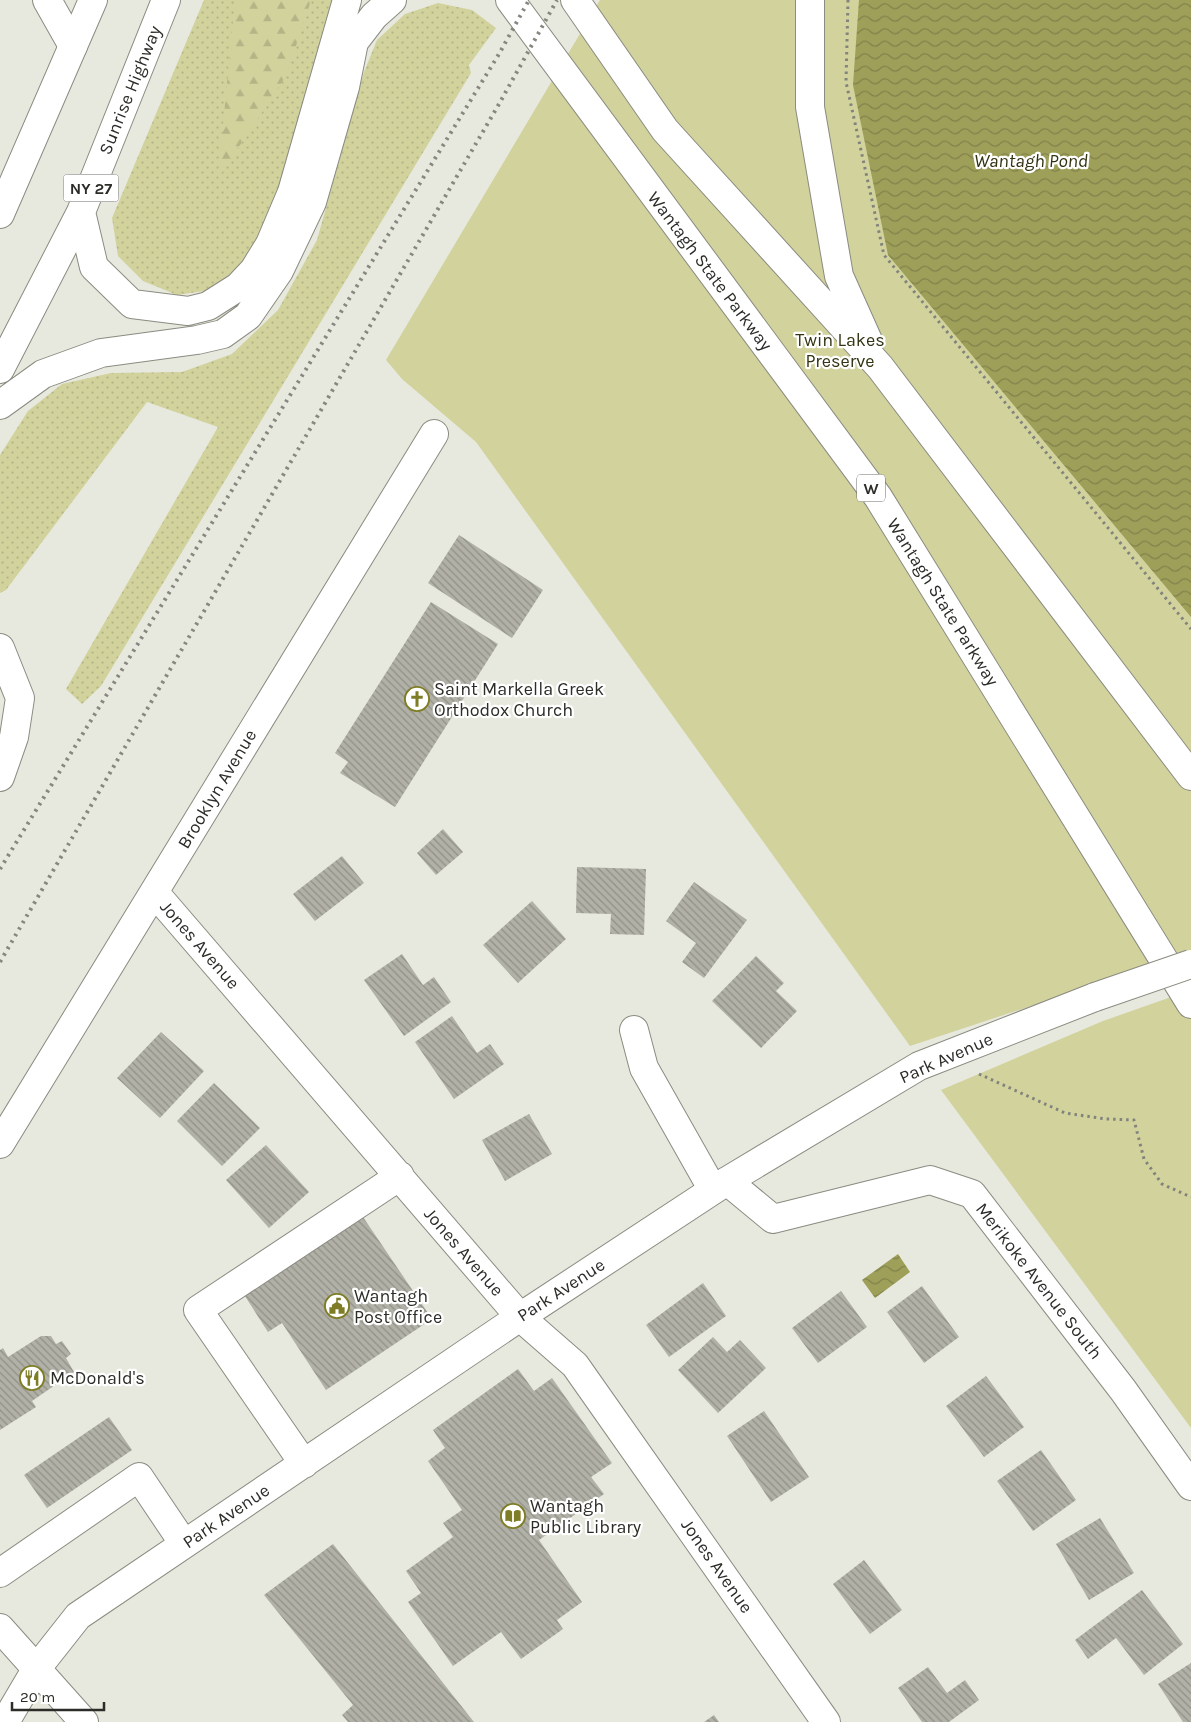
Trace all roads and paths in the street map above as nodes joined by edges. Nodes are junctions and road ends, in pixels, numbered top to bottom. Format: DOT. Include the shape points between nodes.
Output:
graph roads {
  1 [pos="47,0"];
  2 [pos="93,0"];
  3 [pos="166,0"];
  4 [pos="347,0"];
  5 [pos="392,0"];
  6 [pos="575,0"];
  7 [pos="810,0"];
  8 [pos="848,0"];
  9 [pos="507,3"];
  10 [pos="73,46"];
  11 [pos="81,212"];
  12 [pos="0,214"];
  13 [pos="880,367"];
  14 [pos="0,368"];
  15 [pos="0,405"];
  16 [pos="434,434"];
  17 [pos="1191,629"];
  18 [pos="0,648"];
  19 [pos="1191,776"];
  20 [pos="0,777"];
  21 [pos="154,892"];
  22 [pos="1191,964"];
  23 [pos="1191,1004"];
  24 [pos="634,1030"];
  25 [pos="942,1057"];
  26 [pos="0,1144"];
  27 [pos="400,1176"];
  28 [pos="720,1186"];
  29 [pos="1191,1197"];
  30 [pos="520,1317"];
  31 [pos="304,1464"];
  32 [pos="1191,1486"];
  33 [pos="184,1544"];
  34 [pos="0,1573"];
  35 [pos="0,1628"];
  36 [pos="37,1668"];
  37 [pos="4,1722"];
  38 [pos="84,1722"];
  39 [pos="826,1722"];
  1 -- 10 [label="main road"];
  2 -- 10 [label="main road"];
  3 -- 11 [label="main road, Sunrise Highway / NY 27"];
  4 -- 11 [label="main road" via="292,192 270,244 238,288 208,306 188,310 132,304 94,267"];
  5 -- 15 [label="main road" via="374,16 354,42 345,87 312,202 279,271 248,316 224,334 101,353 43,374"];
  6 -- 13 [label="main road" via="665,130"];
  7 -- 13 [label="main road" via="810,107 839,276"];
  8 -- 17 [label="path" via="846,82 884,255"];
  9 -- 23 [label="main road, Wantagh State Parkway / W" via="878,497"];
  10 -- 12 [label="main road"];
  11 -- 14 [label="main road, Sunrise Highway / NY 27"];
  13 -- 19 [label="main road"];
  16 -- 21 [label="main road, Brooklyn Avenue"];
  18 -- 20 [label="main road" via="20,698 14,737"];
  21 -- 26 [label="main road, Brooklyn Avenue"];
  21 -- 27 [label="main road, Jones Avenue"];
  22 -- 25 [label="main road, Park Avenue, bridge" via="1094,997"];
  24 -- 28 [label="main road" via="644,1068"];
  25 -- 28 [label="main road, Park Avenue" via="919,1066"];
  25 -- 29 [label="path" via="1065,1113 1134,1120 1144,1159 1162,1184"];
  27 -- 30 [label="main road, Jones Avenue"];
  27 -- 31 [label="main road" via="198,1310"];
  28 -- 30 [label="main road, Park Avenue"];
  28 -- 32 [label="main road, Merikoke Avenue South" via="773,1219 930,1180 972,1194 1123,1390"];
  30 -- 31 [label="main road, Park Avenue"];
  30 -- 39 [label="main road, Jones Avenue" via="576,1365"];
  31 -- 33 [label="main road, Park Avenue"];
  33 -- 34 [label="main road" via="139,1477"];
  33 -- 36 [label="main road, Park Avenue" via="78,1616"];
  35 -- 36 [label="main road"];
  36 -- 37 [label="main road, Park Avenue"];
  36 -- 38 [label="main road"];
}
